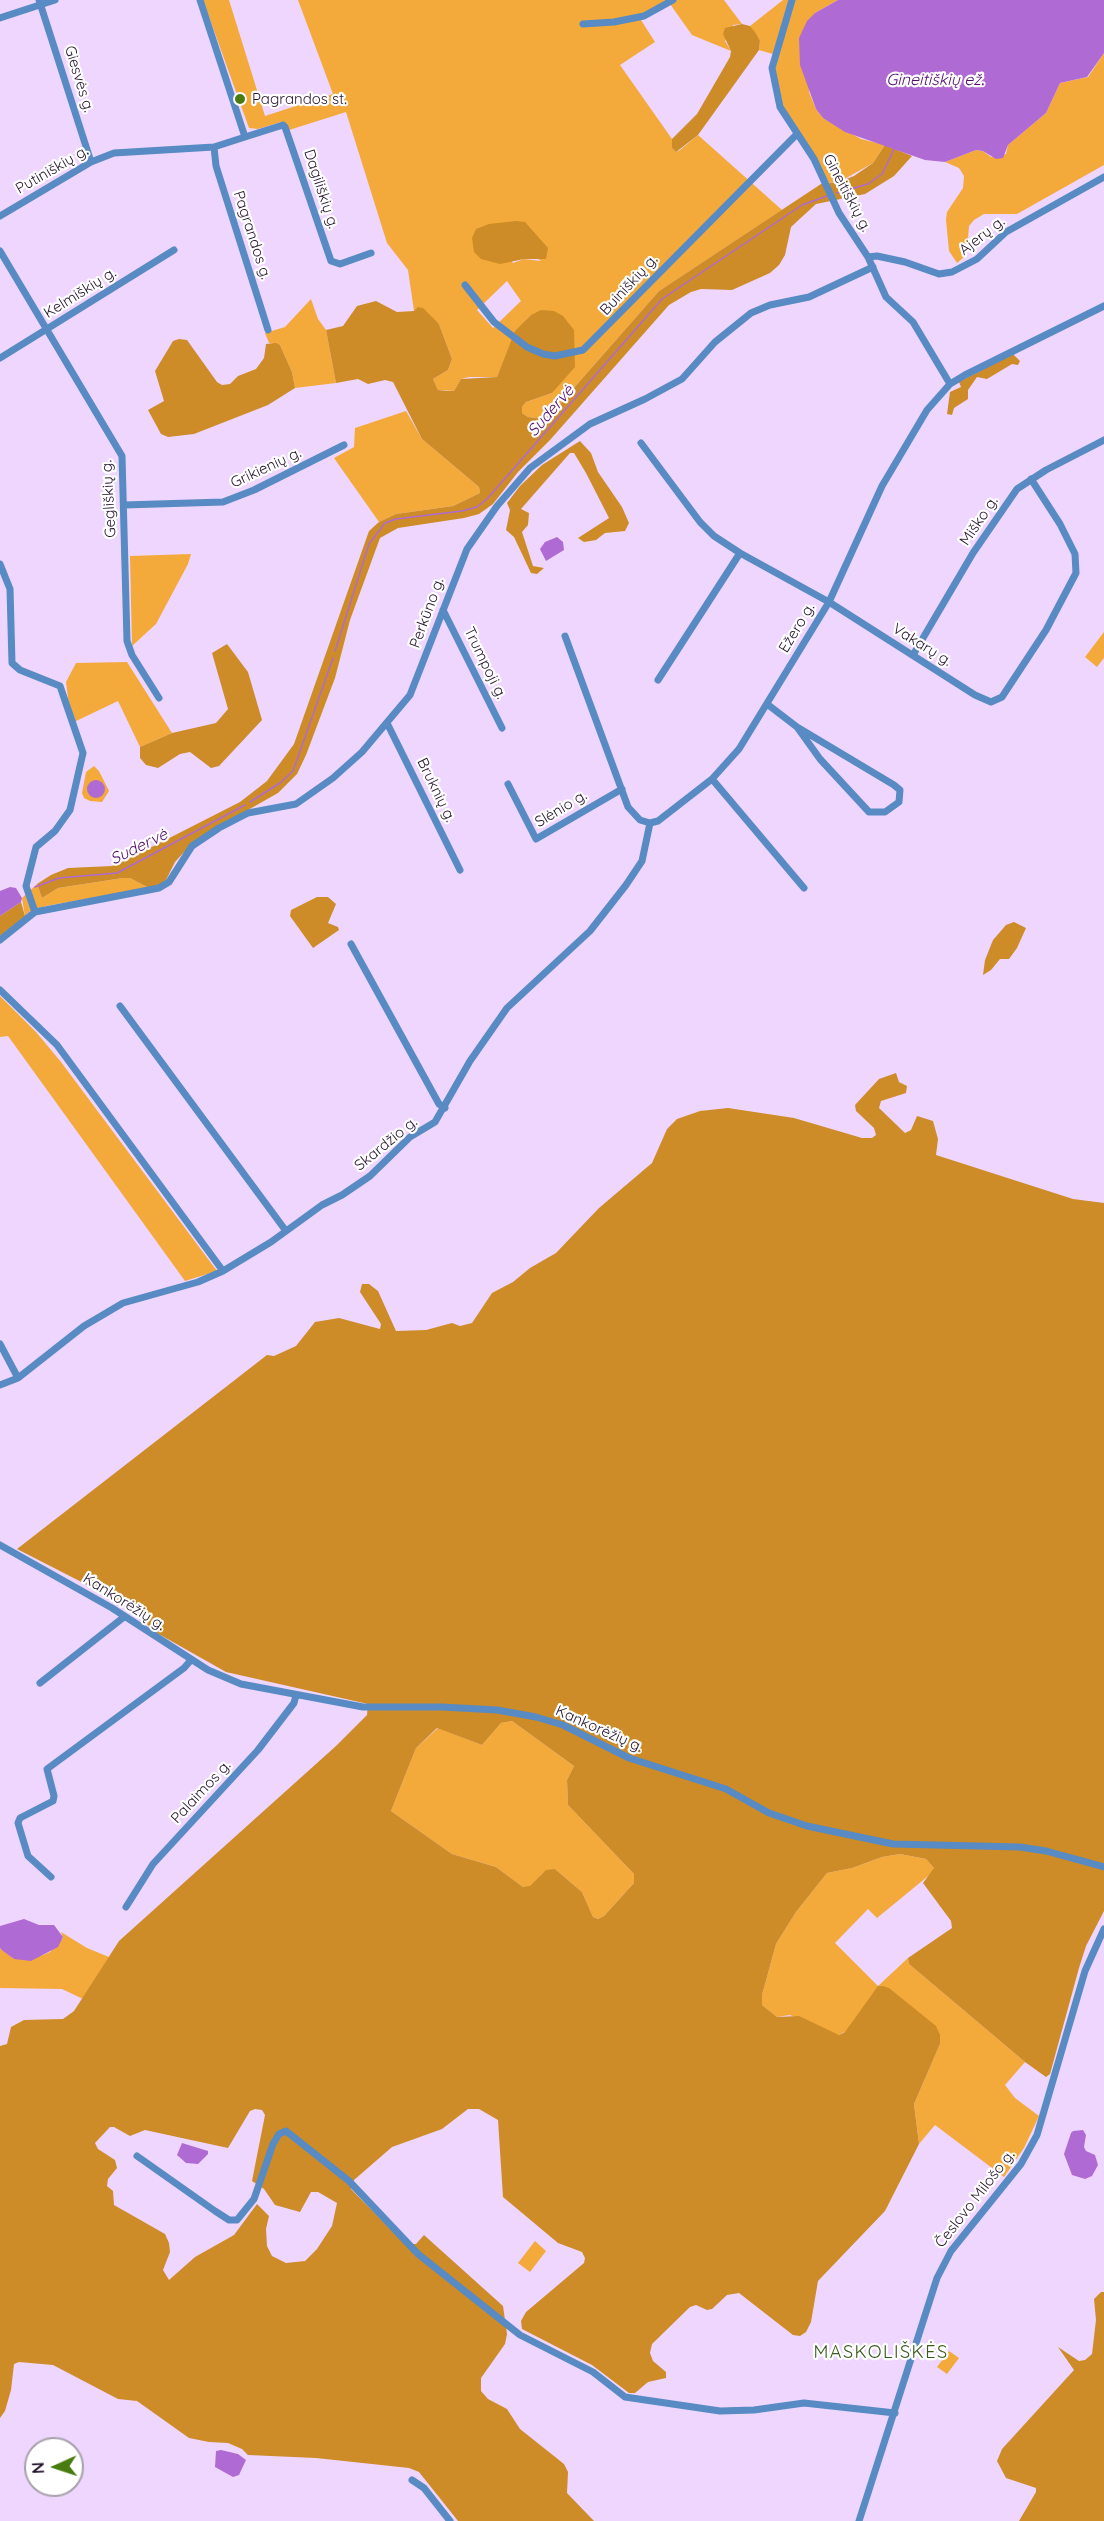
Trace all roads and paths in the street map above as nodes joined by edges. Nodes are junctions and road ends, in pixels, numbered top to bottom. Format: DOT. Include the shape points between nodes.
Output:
graph roads {
  1 [pos="55,0"];
  2 [pos="200,0"];
  3 [pos="673,0"];
  4 [pos="792,0"];
  5 [pos="40,2"];
  6 [pos="0,18"];
  7 [pos="583,24"];
  8 [pos="797,134"];
  9 [pos="245,137"];
  10 [pos="214,147"];
  11 [pos="91,162"];
  12 [pos="1104,177"];
  13 [pos="0,216"];
  14 [pos="174,250"];
  15 [pos="0,251"];
  16 [pos="371,254"];
  17 [pos="868,257"];
  18 [pos="873,267"];
  19 [pos="465,285"];
  20 [pos="1104,306"];
  21 [pos="47,329"];
  22 [pos="268,330"];
  23 [pos="0,358"];
  24 [pos="950,384"];
  25 [pos="1104,440"];
  26 [pos="641,443"];
  27 [pos="344,445"];
  28 [pos="1031,479"];
  29 [pos="124,505"];
  30 [pos="740,553"];
  31 [pos="0,564"];
  32 [pos="829,602"];
  33 [pos="443,610"];
  34 [pos="565,636"];
  35 [pos="913,655"];
  36 [pos="658,680"];
  37 [pos="159,698"];
  38 [pos="767,704"];
  39 [pos="387,723"];
  40 [pos="797,727"];
  41 [pos="502,728"];
  42 [pos="712,779"];
  43 [pos="508,784"];
  44 [pos="622,789"];
  45 [pos="650,823"];
  46 [pos="460,870"];
  47 [pos="804,888"];
  48 [pos="35,912"];
  49 [pos="0,940"];
  50 [pos="351,944"];
  51 [pos="0,990"];
  52 [pos="120,1006"];
  53 [pos="445,1108"];
  54 [pos="286,1231"];
  55 [pos="223,1271"];
  56 [pos="0,1344"];
  57 [pos="18,1378"];
  58 [pos="0,1385"];
  59 [pos="0,1545"];
  60 [pos="124,1617"];
  61 [pos="191,1660"];
  62 [pos="40,1683"];
  63 [pos="296,1695"];
  64 [pos="1104,1867"];
  65 [pos="51,1877"];
  66 [pos="126,1907"];
  67 [pos="1104,1929"];
  68 [pos="137,2156"];
  69 [pos="895,2413"];
  70 [pos="412,2480"];
  71 [pos="450,2521"];
  72 [pos="859,2521"];
  1 -- 5 [label="street"];
  2 -- 9 [label="street"];
  3 -- 7 [label="street" via="644,16"];
  4 -- 8 [label="street, Gineitiškių g." via="772,69 780,107"];
  5 -- 6 [label="street"];
  5 -- 11 [label="street, Giesvės g."];
  8 -- 17 [label="street, Gineitiškių g." via="814,159 839,213"];
  8 -- 19 [label="street, Buiniškių g." via="583,350 555,356 527,347 494,322"];
  9 -- 10 [label="street, Putiniškių g."];
  9 -- 16 [label="street, Dagiliškių g." via="283,125 331,261 340,264"];
  10 -- 11 [label="street, Putiniškių g." via="123,151"];
  10 -- 22 [label="street, Pagrandos g." via="216,166"];
  11 -- 13 [label="street, Putiniškių g."];
  12 -- 17 [label="street, Ajerų g." via="1006,232 977,259 952,272 939,274 905,262"];
  14 -- 21 [label="street, Kelmiškių g."];
  15 -- 21 [label="street, Gegliškių g."];
  17 -- 18 [label="street, Gineitiškių g."];
  18 -- 24 [label="street, Gineitiškių g." via="886,297 913,322"];
  18 -- 33 [label="street, Perkūno g." via="809,297 751,313 715,342 682,379 605,415 546,456 516,482 475,536 459,563"];
  20 -- 24 [label="street, Ežero g."];
  21 -- 23 [label="street, Kelmiškių g."];
  21 -- 29 [label="street, Gegliškių g." via="118,447 123,464"];
  24 -- 32 [label="street, Ežero g." via="927,410 894,462"];
  25 -- 28 [label="street, Miško g."];
  26 -- 30 [label="street, Vakarų g." via="700,522"];
  27 -- 29 [label="street, Grikienių g." via="223,502"];
  28 -- 35 [label="street, Miško g." via="1012,496 973,553"];
  28 -- 35 [label="street, Vakarų g." via="1060,524 1077,565 1059,610 1007,690 999,700 982,699"];
  29 -- 37 [label="street, Gegliškių g." via="127,641"];
  30 -- 32 [label="street, Vakarų g."];
  30 -- 36 [label="street"];
  31 -- 48 [label="street" via="10,589 11,658 20,670 60,686 83,753 70,810 55,831 36,847 26,886"];
  32 -- 35 [label="street, Vakarų g."];
  32 -- 38 [label="street, Ežero g."];
  33 -- 39 [label="street, Perkūno g." via="414,688"];
  33 -- 41 [label="street, Trumpoji g."];
  34 -- 44 [label="street"];
  38 -- 40 [label="street"];
  38 -- 42 [label="street, Ežero g." via="734,758"];
  39 -- 46 [label="street, Bruknių g."];
  39 -- 48 [label="street, Perkūno g." via="362,752 302,800 290,806 248,813 192,846 169,882 159,888"];
  40 -- 40 [label="street" via="826,766 869,812 885,812 899,802 900,790 894,785"];
  42 -- 45 [label="street, Ežero g." via="663,818"];
  42 -- 47 [label="street"];
  43 -- 44 [label="street, Slėnio g." via="536,839"];
  44 -- 45 [label="street" via="631,813"];
  45 -- 53 [label="street, Skardžio g." via="642,861 626,885 590,931 507,1008 470,1061"];
  48 -- 49 [label="street, Perkūno g."];
  50 -- 53 [label="street" via="439,1104"];
  51 -- 55 [label="street" via="57,1045"];
  52 -- 54 [label="street"];
  53 -- 54 [label="street, Skardžio g." via="435,1122 411,1137 376,1171"];
  54 -- 55 [label="street, Skardžio g."];
  55 -- 57 [label="street, Skardžio g." via="123,1303 84,1326"];
  56 -- 57 [label="street"];
  57 -- 58 [label="street, Skardžio g."];
  59 -- 60 [label="street, Kankorėžių g."];
  60 -- 61 [label="street, Kankorėžių g."];
  60 -- 62 [label="street"];
  61 -- 63 [label="street, Kankorėžių g." via="229,1680"];
  61 -- 65 [label="street" via="47,1769 53,1801 20,1818 18,1823 28,1856"];
  63 -- 64 [label="street, Kankorėžių g." via="363,1707 451,1707 536,1717 563,1725 628,1758 726,1789 769,1813 807,1826 893,1844 1020,1847"];
  63 -- 66 [label="street, Palaimos g." via="258,1750 153,1864"];
  67 -- 69 [label="street, Česlovo Milošo g." via="1085,1971 1037,2135 1021,2164 944,2262"];
  68 -- 69 [label="street" via="229,2220 237,2220 254,2199 273,2144 286,2131 357,2189 418,2254 520,2335 593,2372 625,2397 720,2411 804,2403"];
  69 -- 72 [label="street, Česlovo Milošo g."];
  70 -- 71 [label="street" via="424,2488"];
}
